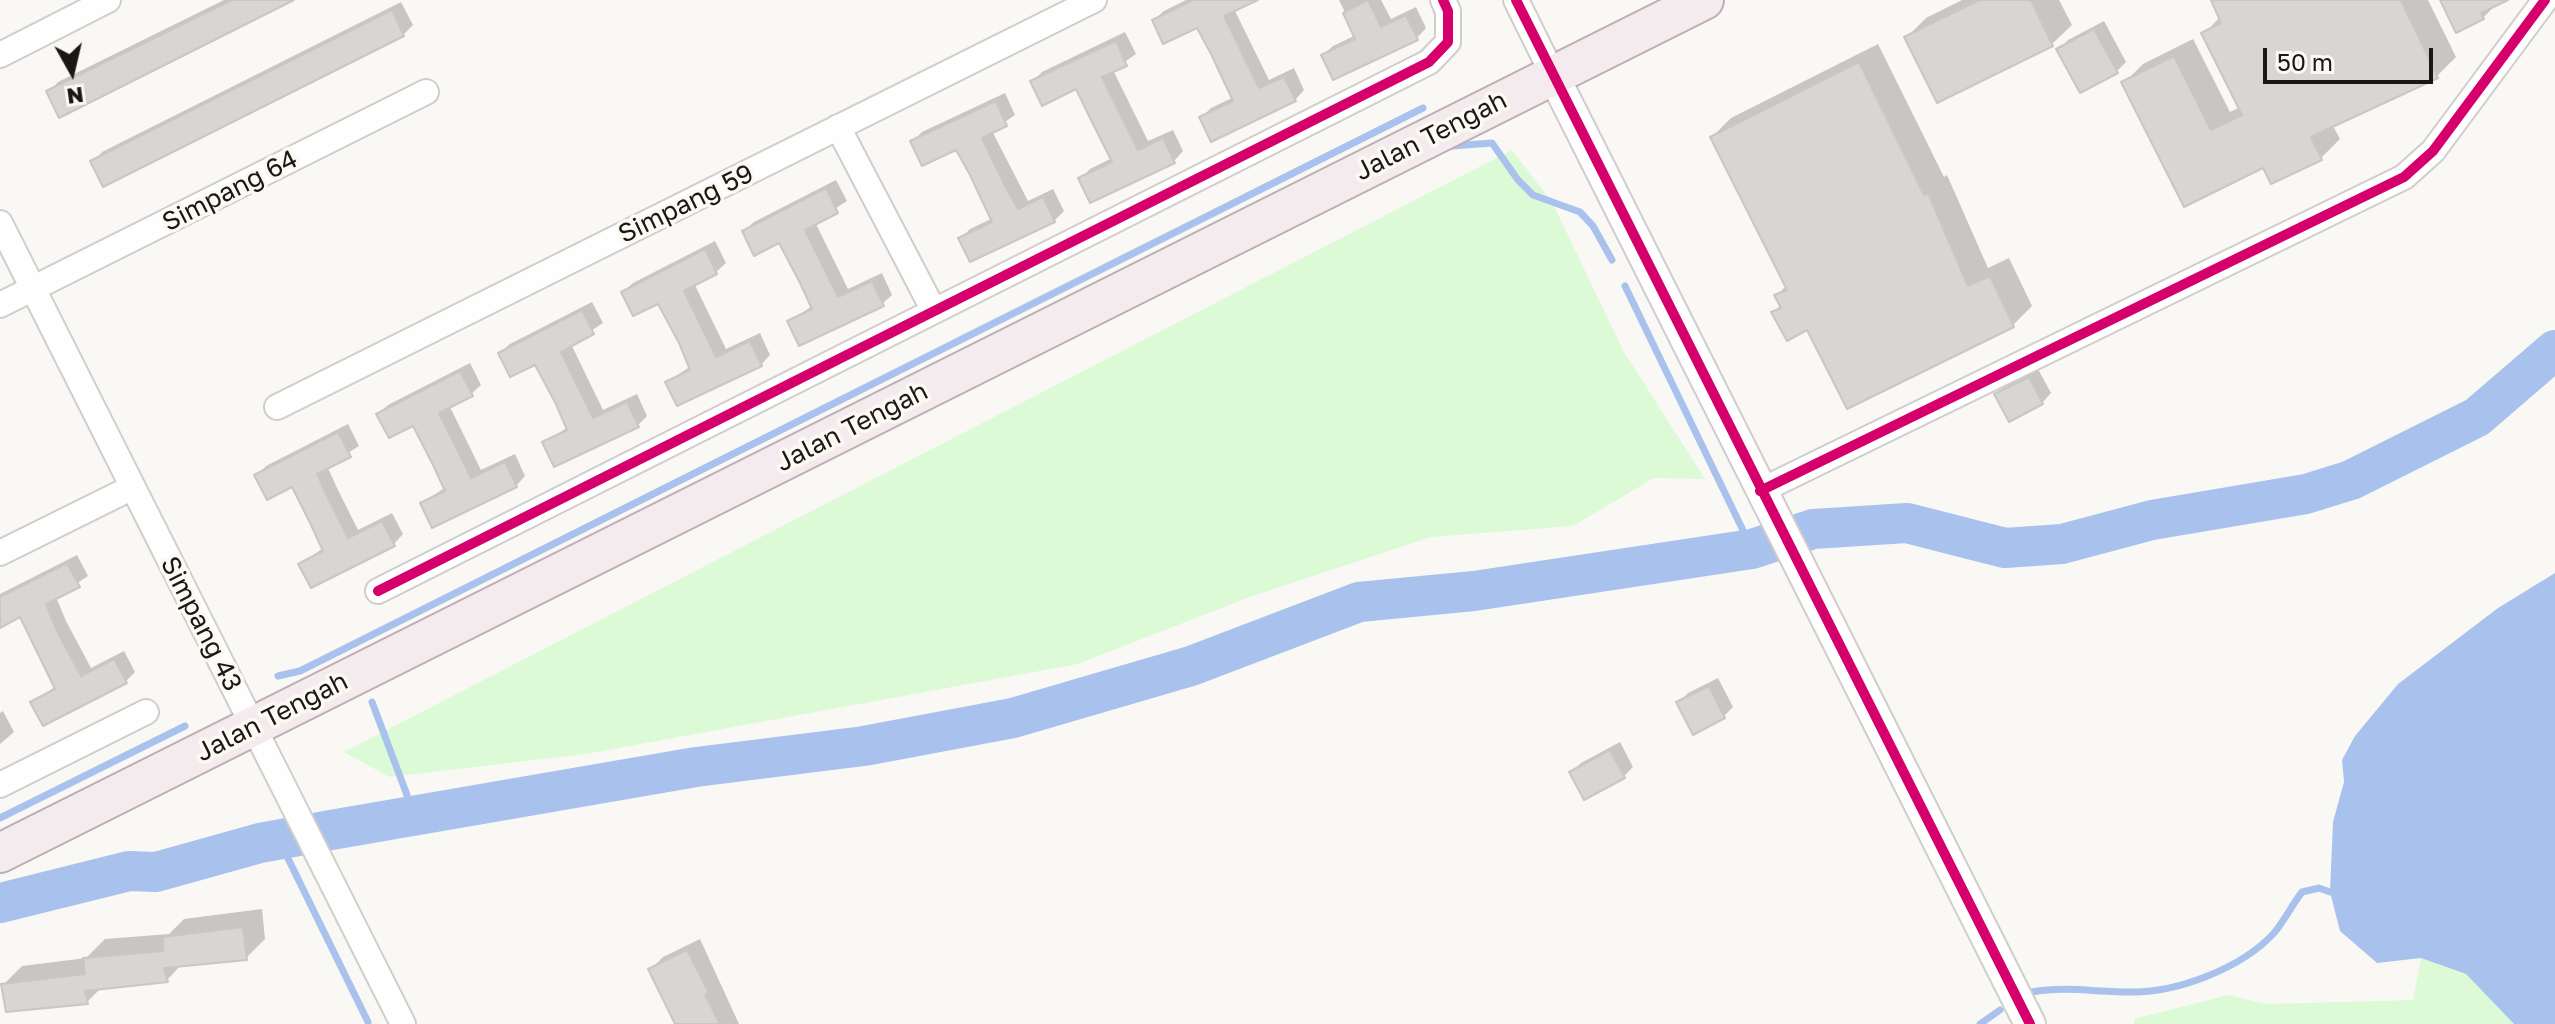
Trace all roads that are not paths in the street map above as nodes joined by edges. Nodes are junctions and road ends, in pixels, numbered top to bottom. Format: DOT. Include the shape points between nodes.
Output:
graph roads {
  1 [pos="108,0"];
  2 [pos="1094,0"];
  3 [pos="1443,0"];
  4 [pos="1516,0"];
  5 [pos="1704,0"];
  6 [pos="2545,0"];
  7 [pos="0,55"];
  8 [pos="1553,75"];
  9 [pos="426,92"];
  10 [pos="838,127"];
  11 [pos="0,223"];
  12 [pos="33,289"];
  13 [pos="0,305"];
  14 [pos="934,311"];
  15 [pos="277,407"];
  16 [pos="133,487"];
  17 [pos="1766,503"];
  18 [pos="0,553"];
  19 [pos="378,591"];
  20 [pos="146,712"];
  21 [pos="253,727"];
  22 [pos="0,785"];
  23 [pos="0,853"];
  24 [pos="403,1024"];
  25 [pos="2030,1024"];
  1 -- 7 [label="street"];
  2 -- 10 [label="street, Simpang 59"];
  3 -- 14 [label="street" via="1448,42 1429,62"];
  4 -- 8 [label="street"];
  5 -- 8 [label="main road, Jalan Tengah"];
  6 -- 17 [label="street" via="2433,151 2404,177"];
  8 -- 17 [label="street"];
  8 -- 21 [label="main road, Jalan Tengah"];
  9 -- 12 [label="street, Simpang 64"];
  10 -- 14 [label="street"];
  10 -- 15 [label="street, Simpang 59"];
  11 -- 12 [label="street, Simpang 43"];
  12 -- 13 [label="street, Simpang 64"];
  12 -- 16 [label="street, Simpang 43"];
  14 -- 19 [label="street"];
  16 -- 18 [label="street"];
  16 -- 21 [label="street, Simpang 43"];
  17 -- 25 [label="street"];
  20 -- 22 [label="street"];
  21 -- 23 [label="main road, Jalan Tengah"];
  21 -- 24 [label="street, Simpang 43"];
}
